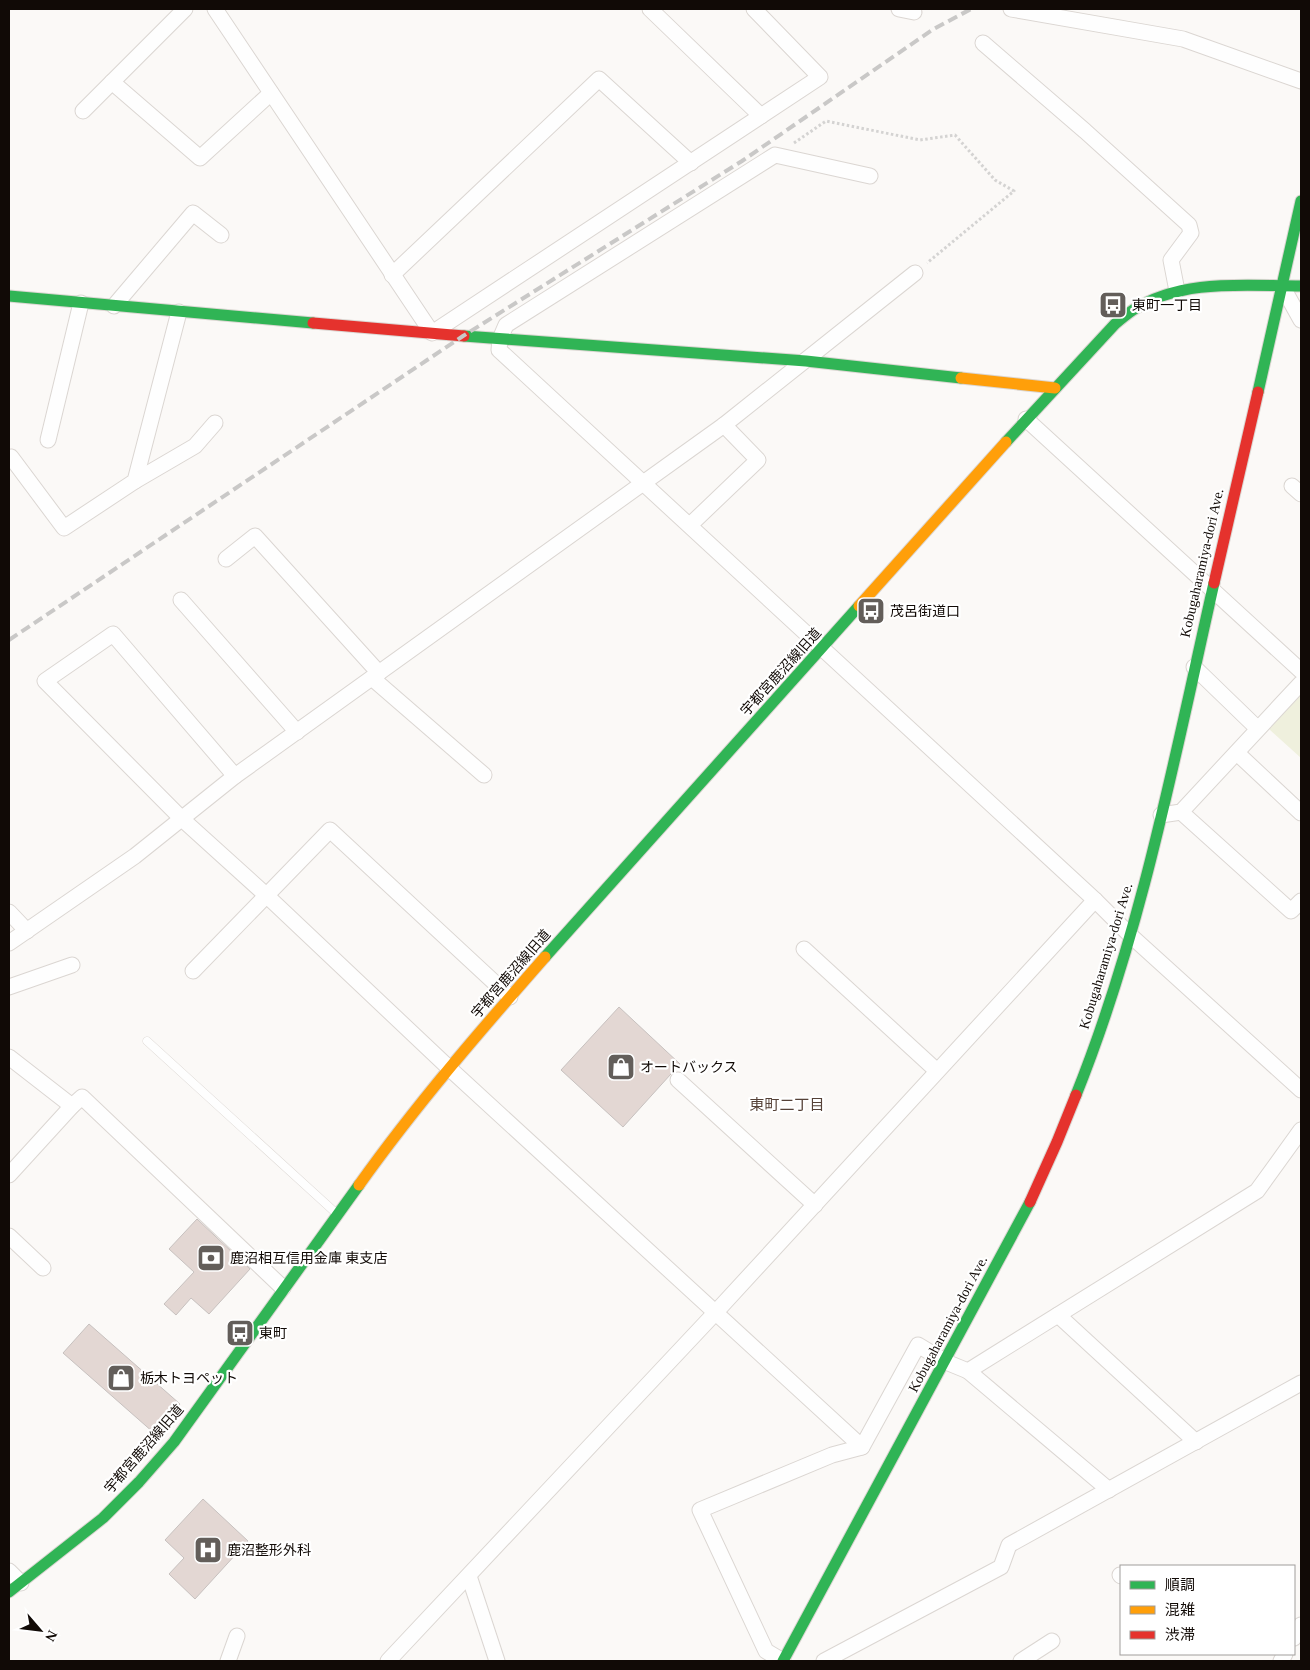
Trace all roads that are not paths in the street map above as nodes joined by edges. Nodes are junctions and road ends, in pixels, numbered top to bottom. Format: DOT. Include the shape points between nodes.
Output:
graph roads {
  1 [pos="185,9"];
  2 [pos="215,9"];
  3 [pos="650,9"];
  4 [pos="754,9"];
  5 [pos="1011,9"];
  6 [pos="983,43"];
  7 [pos="1301,81"];
  8 [pos="112,82"];
  9 [pos="271,93"];
  10 [pos="83,111"];
  11 [pos="761,116"];
  12 [pos="691,163"];
  13 [pos="870,176"];
  14 [pos="1301,201"];
  15 [pos="221,235"];
  16 [pos="915,273"];
  17 [pos="392,275"];
  18 [pos="1282,286"];
  19 [pos="1301,286"];
  20 [pos="1177,292"];
  21 [pos="9,296"];
  22 [pos="82,303"];
  23 [pos="114,306"];
  24 [pos="179,312"];
  25 [pos="1301,320"];
  26 [pos="432,333"];
  27 [pos="500,339"];
  28 [pos="806,360"];
  29 [pos="1055,388"];
  30 [pos="1026,419"];
  31 [pos="215,423"];
  32 [pos="724,425"];
  33 [pos="48,440"];
  34 [pos="11,457"];
  35 [pos="135,481"];
  36 [pos="643,484"];
  37 [pos="690,525"];
  38 [pos="226,559"];
  39 [pos="1212,589"];
  40 [pos="181,600"];
  41 [pos="821,649"];
  42 [pos="1194,667"];
  43 [pos="1301,671"];
  44 [pos="375,676"];
  45 [pos="1301,683"];
  46 [pos="1257,728"];
  47 [pos="297,732"];
  48 [pos="1237,753"];
  49 [pos="236,776"];
  50 [pos="484,776"];
  51 [pos="1181,812"];
  52 [pos="1301,813"];
  53 [pos="1161,815"];
  54 [pos="182,819"];
  55 [pos="266,894"];
  56 [pos="1095,900"];
  57 [pos="1301,901"];
  58 [pos="9,912"];
  59 [pos="27,931"];
  60 [pos="1130,935"];
  61 [pos="9,943"];
  62 [pos="804,949"];
  63 [pos="72,965"];
  64 [pos="193,970"];
  65 [pos="9,987"];
  66 [pos="510,997"];
  67 [pos="147,1041"];
  68 [pos="9,1057"];
  69 [pos="449,1068"];
  70 [pos="938,1071"];
  71 [pos="678,1080"];
  72 [pos="1301,1090"];
  73 [pos="72,1106"];
  74 [pos="1301,1130"];
  75 [pos="9,1175"];
  76 [pos="815,1205"];
  77 [pos="337,1214"];
  78 [pos="9,1236"];
  79 [pos="43,1268"];
  80 [pos="283,1288"];
  81 [pos="715,1313"];
  82 [pos="1058,1315"];
  83 [pos="946,1362"];
  84 [pos="968,1371"];
  85 [pos="1301,1383"];
  86 [pos="1196,1442"];
  87 [pos="862,1448"];
  88 [pos="1109,1490"];
  89 [pos="9,1571"];
  90 [pos="468,1576"];
  91 [pos="21,1583"];
  92 [pos="9,1592"];
  93 [pos="237,1636"];
  94 [pos="1052,1641"];
  95 [pos="228,1661"];
  96 [pos="388,1661"];
  97 [pos="497,1661"];
  98 [pos="783,1661"];
  99 [pos="824,1661"];
  100 [pos="1021,1661"];
  1 -- 8 [label="street"];
  2 -- 9 [label="street"];
  3 -- 11 [label="street"];
  4 -- 11 [label="street" via="820,77"];
  5 -- 7 [label="street" via="1184,39"];
  6 -- 20 [label="street" via="1189,225 1191,233 1171,260"];
  8 -- 9 [label="street" via="200,158"];
  8 -- 10 [label="street"];
  9 -- 17 [label="street"];
  11 -- 12 [label="street"];
  12 -- 17 [label="street" via="599,79"];
  12 -- 26 [label="street"];
  13 -- 27 [label="street" via="775,155 506,325"];
  14 -- 18 [label="street, Kobugaharamiya-dori Ave."];
  15 -- 23 [label="street" via="193,213"];
  16 -- 28 [label="street"];
  17 -- 26 [label="street"];
  18 -- 19 [label="street, 宇都宮鹿沼線旧道"];
  18 -- 20 [label="street, 宇都宮鹿沼線旧道" via="1211,286"];
  18 -- 25 [label="street"];
  18 -- 39 [label="street, Kobugaharamiya-dori Ave."];
  20 -- 29 [label="street, 宇都宮鹿沼線旧道" via="1150,301 1115,324"];
  21 -- 22 [label="street"];
  22 -- 23 [label="street"];
  22 -- 33 [label="street"];
  23 -- 24 [label="street"];
  24 -- 26 [label="street"];
  24 -- 35 [label="street"];
  26 -- 27 [label="street"];
  27 -- 28 [label="street"];
  27 -- 36 [label="street" via="499,350"];
  28 -- 29 [label="street"];
  28 -- 32 [label="street"];
  29 -- 30 [label="street, 宇都宮鹿沼線旧道"];
  30 -- 39 [label="street"];
  30 -- 41 [label="street, 宇都宮鹿沼線旧道"];
  31 -- 35 [label="street" via="195,446"];
  32 -- 36 [label="street"];
  32 -- 37 [label="street" via="758,460"];
  34 -- 35 [label="street" via="64,528"];
  36 -- 37 [label="street"];
  36 -- 44 [label="street"];
  37 -- 41 [label="street"];
  38 -- 44 [label="street" via="255,536"];
  39 -- 42 [label="street, Kobugaharamiya-dori Ave."];
  39 -- 43 [label="street"];
  40 -- 47 [label="street"];
  41 -- 56 [label="street"];
  41 -- 66 [label="street, 宇都宮鹿沼線旧道"];
  42 -- 46 [label="street"];
  42 -- 53 [label="street, Kobugaharamiya-dori Ave."];
  44 -- 47 [label="street"];
  44 -- 50 [label="street"];
  45 -- 46 [label="street"];
  46 -- 48 [label="street"];
  47 -- 49 [label="street"];
  48 -- 51 [label="street"];
  48 -- 52 [label="street"];
  49 -- 54 [label="street"];
  49 -- 54 [label="street" via="113,634 45,681"];
  51 -- 53 [label="street"];
  51 -- 57 [label="street" via="1291,912"];
  53 -- 60 [label="street, Kobugaharamiya-dori Ave."];
  54 -- 55 [label="street"];
  54 -- 59 [label="street"];
  55 -- 64 [label="street"];
  55 -- 66 [label="street" via="330,830"];
  55 -- 69 [label="street"];
  56 -- 60 [label="street"];
  56 -- 70 [label="street"];
  58 -- 59 [label="street"];
  59 -- 61 [label="street"];
  60 -- 72 [label="street"];
  60 -- 83 [label="street, Kobugaharamiya-dori Ave." via="1106,1013 1057,1142 1025,1212"];
  62 -- 70 [label="street"];
  63 -- 65 [label="street"];
  66 -- 69 [label="street, 宇都宮鹿沼線旧道"];
  67 -- 77 [label="lane"];
  68 -- 73 [label="street"];
  69 -- 77 [label="street, 宇都宮鹿沼線旧道"];
  69 -- 81 [label="street"];
  70 -- 76 [label="street"];
  71 -- 76 [label="street"];
  73 -- 75 [label="street"];
  73 -- 80 [label="street" via="82,1097"];
  74 -- 82 [label="street" via="1257,1191"];
  76 -- 81 [label="street"];
  77 -- 80 [label="street, 宇都宮鹿沼線旧道"];
  78 -- 79 [label="street"];
  80 -- 91 [label="street, 宇都宮鹿沼線旧道" via="174,1442 139,1482 103,1518"];
  81 -- 87 [label="street"];
  81 -- 90 [label="street"];
  82 -- 84 [label="street"];
  82 -- 86 [label="street"];
  83 -- 84 [label="street"];
  83 -- 87 [label="street" via="918,1346"];
  83 -- 98 [label="street, Kobugaharamiya-dori Ave."];
  84 -- 88 [label="street"];
  85 -- 86 [label="street"];
  86 -- 88 [label="street"];
  87 -- 98 [label="street" via="832,1455 700,1510 766,1651"];
  88 -- 99 [label="street" via="1010,1545 1001,1567"];
  89 -- 91 [label="street"];
  90 -- 96 [label="street"];
  90 -- 97 [label="street"];
  91 -- 92 [label="street, 宇都宮鹿沼線旧道"];
  93 -- 95 [label="street"];
  94 -- 100 [label="street"];
}
